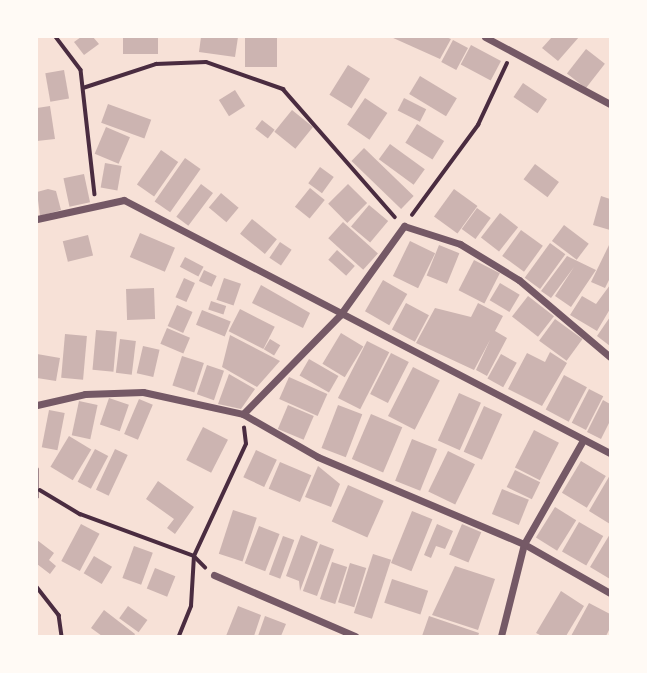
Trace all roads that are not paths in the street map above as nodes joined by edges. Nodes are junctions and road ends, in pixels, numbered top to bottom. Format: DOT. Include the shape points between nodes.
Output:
graph roads {
  1 [pos="485,37"];
  2 [pos="610,104"];
  3 [pos="37,219"];
  4 [pos="340,315"];
  5 [pos="610,356"];
  6 [pos="37,405"];
  7 [pos="243,414"];
  8 [pos="583,440"];
  9 [pos="610,453"];
  10 [pos="524,544"];
  11 [pos="214,575"];
  12 [pos="610,593"];
  13 [pos="355,636"];
  14 [pos="501,636"];
  1 -- 2 [label="street"];
  3 -- 4 [label="street" via="124,200 179,233 256,263"];
  4 -- 5 [label="street" via="404,226 460,244 519,280"];
  4 -- 7 [label="street"];
  4 -- 8 [label="street"];
  6 -- 7 [label="street" via="85,394 143,392"];
  7 -- 10 [label="street" via="318,457"];
  8 -- 9 [label="street"];
  8 -- 10 [label="street"];
  10 -- 12 [label="street"];
  10 -- 14 [label="street"];
  11 -- 13 [label="street"];
}
